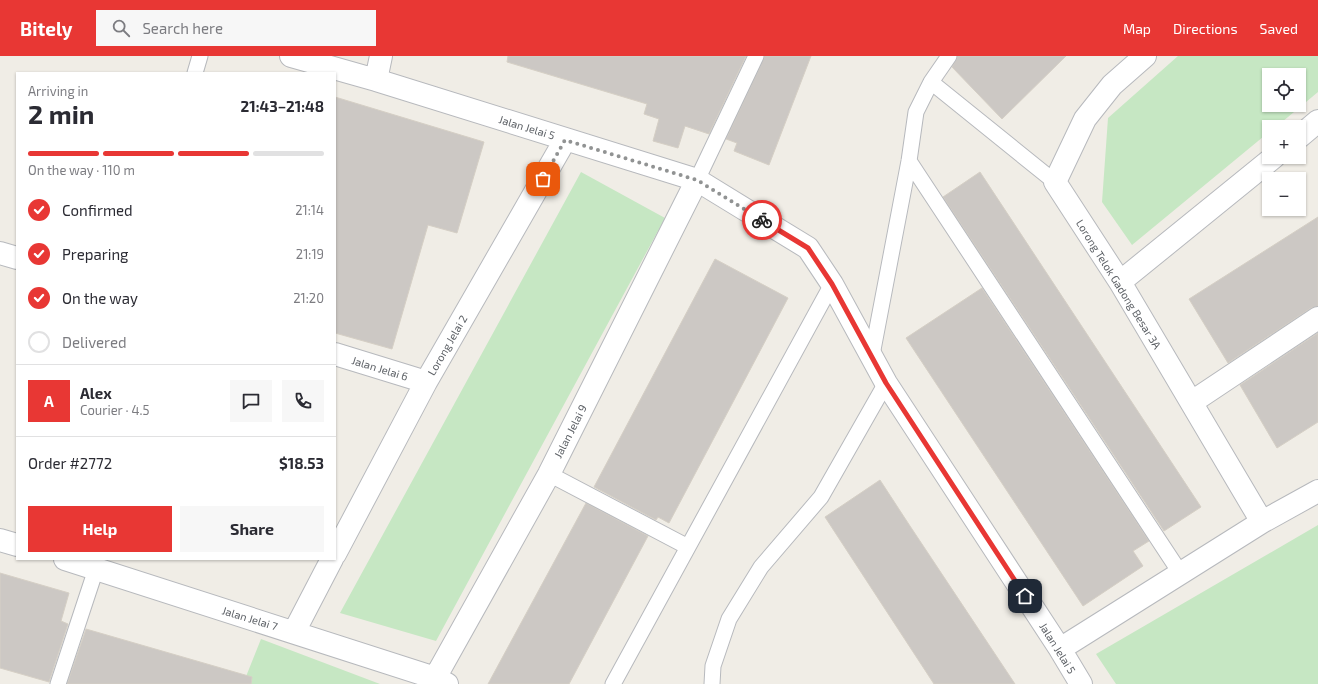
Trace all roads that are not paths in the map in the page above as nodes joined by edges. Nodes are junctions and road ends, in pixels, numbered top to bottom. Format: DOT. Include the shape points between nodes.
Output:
graph roads {
  1 [pos="200,56"];
  2 [pos="291,56"];
  3 [pos="381,56"];
  4 [pos="756,56"];
  5 [pos="949,56"];
  6 [pos="1145,56"];
  7 [pos="195,72"];
  8 [pos="376,80"];
  9 [pos="931,82"];
  10 [pos="1318,121"];
  11 [pos="1306,130"];
  12 [pos="565,140"];
  13 [pos="909,161"];
  14 [pos="1265,164"];
  15 [pos="697,180"];
  16 [pos="1055,182"];
  17 [pos="0,253"];
  18 [pos="16,258"];
  19 [pos="1120,282"];
  20 [pos="832,284"];
  21 [pos="1318,318"];
  22 [pos="336,354"];
  23 [pos="872,355"];
  24 [pos="426,382"];
  25 [pos="886,383"];
  26 [pos="1192,402"];
  27 [pos="549,474"];
  28 [pos="1318,491"];
  29 [pos="1262,522"];
  30 [pos="0,540"];
  31 [pos="16,545"];
  32 [pos="688,547"];
  33 [pos="336,552"];
  34 [pos="68,560"];
  35 [pos="331,560"];
  36 [pos="96,569"];
  37 [pos="1181,574"];
  38 [pos="294,632"];
  39 [pos="1060,649"];
  40 [pos="441,681"];
  41 [pos="58,684"];
  42 [pos="613,684"];
  43 [pos="712,684"];
  44 [pos="1081,684"];
  1 -- 7 [label="lane"];
  2 -- 8 [label="street, Jalan Jelai 5"];
  3 -- 8 [label="street"];
  4 -- 15 [label="lane"];
  5 -- 9 [label="lane"];
  6 -- 16 [label="street" via="1112,85 1085,119"];
  8 -- 12 [label="street, Jalan Jelai 5"];
  9 -- 13 [label="lane" via="916,112"];
  9 -- 16 [label="lane"];
  10 -- 11 [label="street"];
  12 -- 15 [label="street, Jalan Jelai 5"];
  12 -- 24 [label="street, Lorong Jelai 2"];
  13 -- 23 [label="lane"];
  13 -- 37 [label="lane"];
  14 -- 19 [label="street"];
  15 -- 20 [label="street, Jalan Jelai 5" via="808,248"];
  15 -- 27 [label="street, Jalan Jelai 9"];
  16 -- 19 [label="street, Lorong Telok Gadong Besar 3A"];
  17 -- 18 [label="street"];
  19 -- 26 [label="street, Lorong Telok Gadong Besar 3A"];
  20 -- 23 [label="street, Jalan Jelai 5"];
  20 -- 32 [label="lane"];
  21 -- 26 [label="street"];
  22 -- 24 [label="street, Jalan Jelai 6"];
  23 -- 25 [label="street, Jalan Jelai 5"];
  24 -- 33 [label="street, Lorong Jelai 2"];
  25 -- 39 [label="street, Jalan Jelai 5"];
  25 -- 43 [label="lane" via="821,497 761,567 729,619 713,666"];
  26 -- 29 [label="street, Lorong Telok Gadong Besar 3A"];
  27 -- 32 [label="lane"];
  27 -- 40 [label="street, Jalan Jelai 9"];
  28 -- 29 [label="street"];
  29 -- 37 [label="street"];
  30 -- 31 [label="street"];
  32 -- 42 [label="lane"];
  34 -- 36 [label="street, Jalan Jelai 7"];
  35 -- 38 [label="street"];
  36 -- 38 [label="street, Jalan Jelai 7"];
  36 -- 41 [label="lane"];
  37 -- 39 [label="street"];
  38 -- 40 [label="street, Jalan Jelai 7"];
  39 -- 44 [label="street, Jalan Jelai 5"];
}
